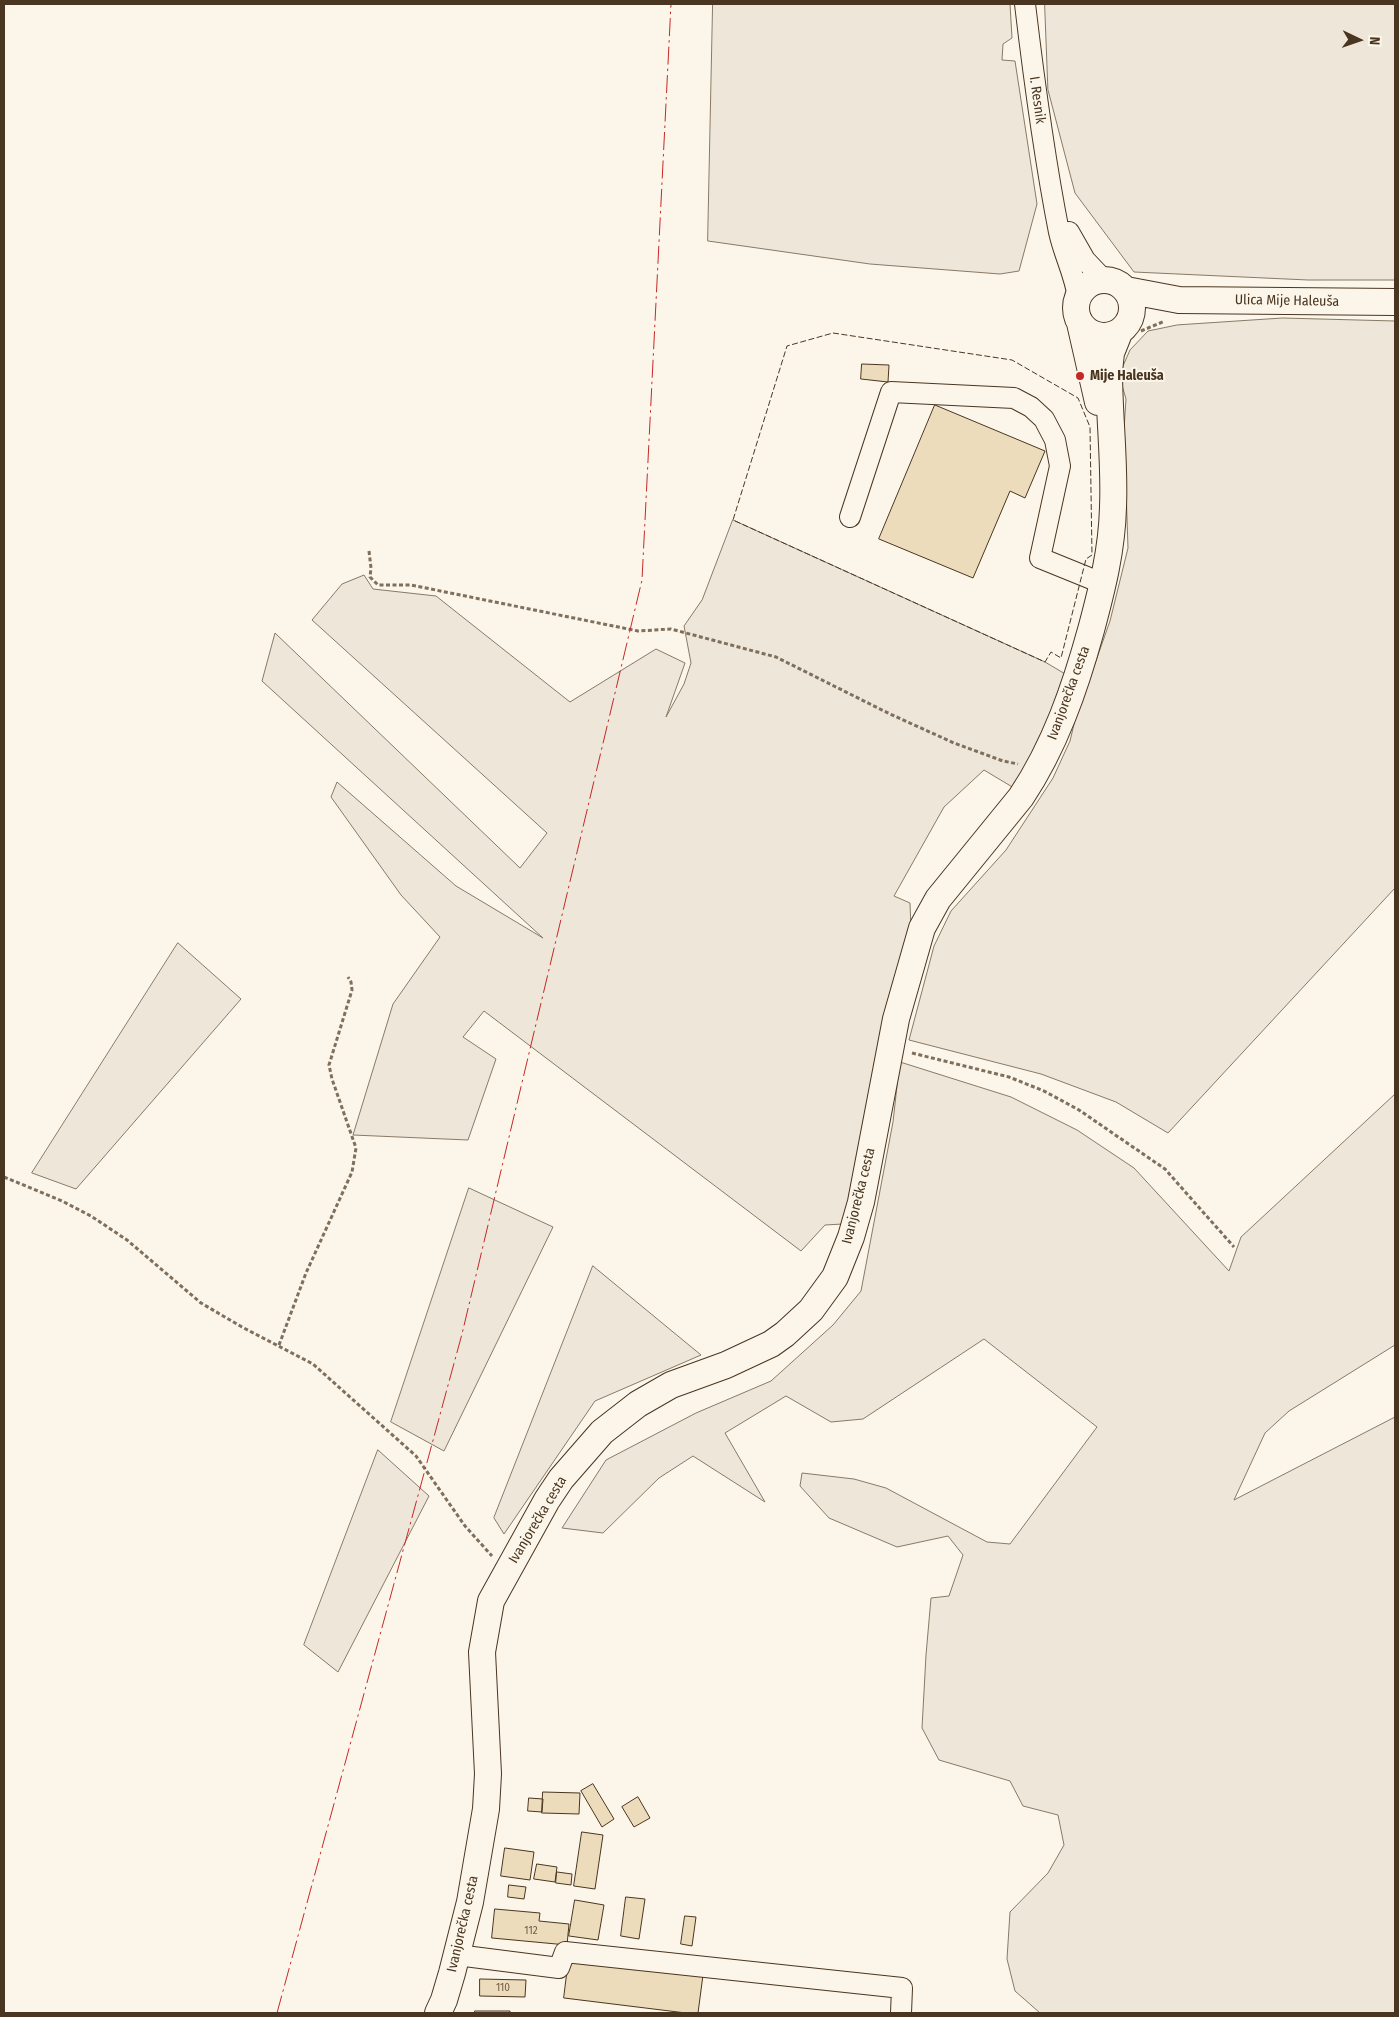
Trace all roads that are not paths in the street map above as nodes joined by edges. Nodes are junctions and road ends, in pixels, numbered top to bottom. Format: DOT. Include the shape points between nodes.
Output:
graph roads {
  1 [pos="1025,4"];
  2 [pos="1052,195"];
  3 [pos="1115,285"];
  4 [pos="1395,302"];
  5 [pos="1177,310"];
  6 [pos="1079,311"];
  7 [pos="1127,331"];
  8 [pos="1110,441"];
  9 [pos="850,517"];
  10 [pos="1104,584"];
  11 [pos="456,1955"];
  12 [pos="438,2013"];
  13 [pos="902,2013"];
  1 -- 2 [label="street, I. Resnik"];
  2 -- 3 [label="street, I. Resnik" via="1078,249 1093,270"];
  2 -- 6 [label="street, I. Resnik" via="1060,235 1076,284"];
  3 -- 5 [label="main road, Ulica Mije Haleuša"];
  3 -- 6 [label="main road" via="1088,285"];
  3 -- 7 [label="main road" via="1131,298"];
  4 -- 5 [label="main road, Ulica Mije Haleuša"];
  5 -- 7 [label="main road, Ulica Mije Haleuša" via="1149,311 1138,316"];
  6 -- 7 [label="main road" via="1093,335 1102,337"];
  6 -- 8 [label="main road, Ivanjorečka cesta" via="1098,402"];
  7 -- 8 [label="main road, Ivanjorečka cesta" via="1111,353"];
  8 -- 10 [label="main road, Ivanjorečka cesta" via="1114,506"];
  9 -- 10 [label="street" via="891,392 1014,398 1044,419 1056,440 1060,466 1040,558"];
  10 -- 11 [label="main road, Ivanjorečka cesta" via="1059,727 1038,769 1021,797 933,906 916,946 889,1050 864,1186 851,1237 835,1277 798,1322 770,1344 726,1365 671,1385 613,1423 561,1479 492,1601 482,1652 488,1791 470,1902"];
  11 -- 12 [label="main road, Ivanjorečka cesta"];
  11 -- 13 [label="street" via="559,1968 565,1952 902,1988"];
}
